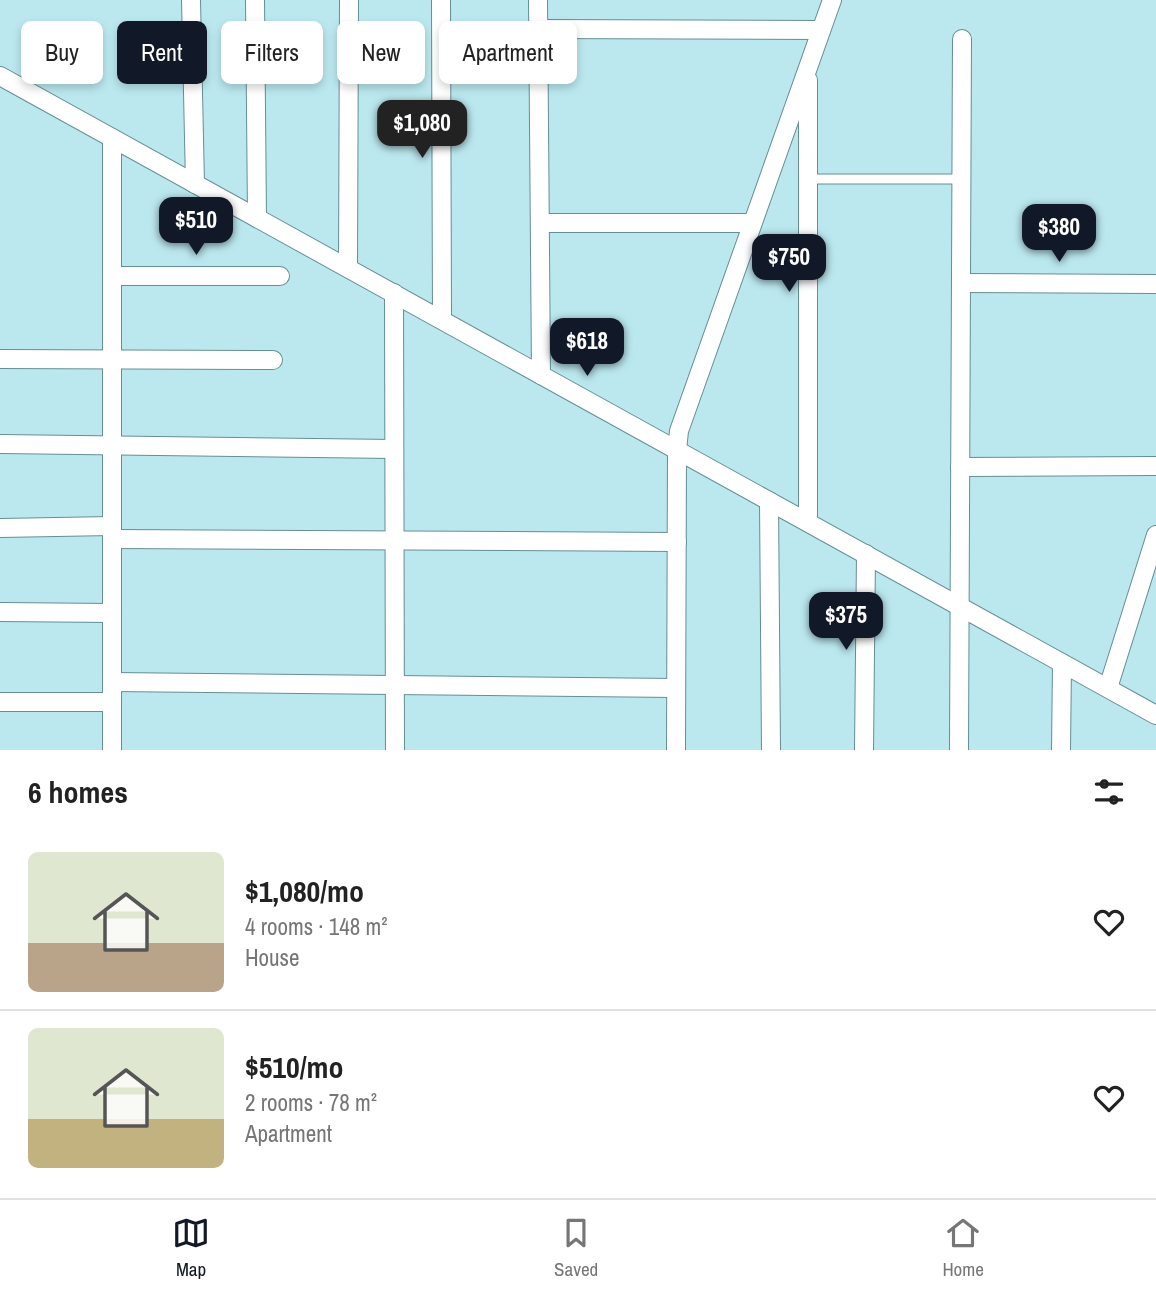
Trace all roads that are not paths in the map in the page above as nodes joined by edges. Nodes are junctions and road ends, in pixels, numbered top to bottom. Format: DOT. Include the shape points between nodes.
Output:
graph roads {
  1 [pos="191,0"];
  2 [pos="255,0"];
  3 [pos="349,0"];
  4 [pos="441,0"];
  5 [pos="538,0"];
  6 [pos="832,0"];
  7 [pos="538,21"];
  8 [pos="577,29"];
  9 [pos="821,30"];
  10 [pos="962,39"];
  11 [pos="808,66"];
  12 [pos="0,76"];
  13 [pos="539,84"];
  14 [pos="112,138"];
  15 [pos="808,179"];
  16 [pos="961,179"];
  17 [pos="195,184"];
  18 [pos="257,218"];
  19 [pos="540,223"];
  20 [pos="752,223"];
  21 [pos="348,268"];
  22 [pos="280,275"];
  23 [pos="112,276"];
  24 [pos="961,283"];
  25 [pos="1156,284"];
  26 [pos="394,293"];
  27 [pos="442,320"];
  28 [pos="0,359"];
  29 [pos="112,359"];
  30 [pos="273,360"];
  31 [pos="541,375"];
  32 [pos="0,444"];
  33 [pos="112,446"];
  34 [pos="394,449"];
  35 [pos="677,450"];
  36 [pos="1156,466"];
  37 [pos="960,467"];
  38 [pos="769,501"];
  39 [pos="808,523"];
  40 [pos="0,528"];
  41 [pos="112,533"];
  42 [pos="1156,535"];
  43 [pos="394,541"];
  44 [pos="677,541"];
  45 [pos="866,554"];
  46 [pos="959,606"];
  47 [pos="0,612"];
  48 [pos="112,613"];
  49 [pos="1062,663"];
  50 [pos="112,681"];
  51 [pos="394,685"];
  52 [pos="676,688"];
  53 [pos="1108,688"];
  54 [pos="0,702"];
  55 [pos="112,702"];
  56 [pos="1156,715"];
  57 [pos="112,750"];
  58 [pos="395,750"];
  59 [pos="676,750"];
  60 [pos="771,750"];
  61 [pos="864,750"];
  62 [pos="959,750"];
  63 [pos="1060,750"];
  1 -- 17 [label="street"];
  2 -- 18 [label="street"];
  3 -- 21 [label="street"];
  4 -- 27 [label="street"];
  5 -- 7 [label="street"];
  6 -- 9 [label="street"];
  8 -- 9 [label="street"];
  9 -- 11 [label="street"];
  10 -- 16 [label="street"];
  11 -- 15 [label="street"];
  11 -- 20 [label="street"];
  12 -- 14 [label="street"];
  13 -- 19 [label="street"];
  14 -- 17 [label="street"];
  14 -- 23 [label="street"];
  15 -- 16 [label="lane"];
  15 -- 39 [label="street"];
  16 -- 24 [label="street"];
  17 -- 18 [label="street"];
  18 -- 21 [label="street"];
  19 -- 20 [label="street"];
  19 -- 31 [label="street"];
  20 -- 35 [label="street" via="682,421"];
  21 -- 26 [label="street"];
  22 -- 23 [label="street"];
  23 -- 29 [label="street"];
  24 -- 25 [label="street"];
  24 -- 37 [label="street"];
  26 -- 27 [label="street"];
  26 -- 34 [label="street"];
  27 -- 31 [label="street"];
  28 -- 29 [label="street"];
  29 -- 30 [label="street"];
  29 -- 33 [label="street"];
  31 -- 35 [label="street"];
  32 -- 33 [label="street"];
  33 -- 34 [label="street"];
  33 -- 41 [label="street"];
  34 -- 43 [label="street"];
  35 -- 38 [label="street"];
  35 -- 44 [label="street"];
  36 -- 37 [label="street"];
  37 -- 46 [label="street"];
  38 -- 39 [label="street"];
  38 -- 60 [label="street"];
  39 -- 45 [label="street"];
  40 -- 41 [label="street"];
  41 -- 43 [label="street"];
  41 -- 48 [label="street"];
  42 -- 53 [label="street"];
  43 -- 44 [label="street"];
  43 -- 51 [label="street"];
  44 -- 52 [label="street"];
  45 -- 46 [label="street"];
  45 -- 61 [label="street"];
  46 -- 49 [label="street"];
  46 -- 62 [label="street"];
  47 -- 48 [label="street"];
  48 -- 50 [label="street"];
  49 -- 53 [label="street"];
  49 -- 63 [label="street"];
  50 -- 51 [label="street"];
  50 -- 55 [label="street"];
  51 -- 52 [label="street"];
  51 -- 58 [label="street"];
  52 -- 59 [label="street"];
  53 -- 56 [label="street"];
  54 -- 55 [label="street"];
  55 -- 57 [label="street"];
}
